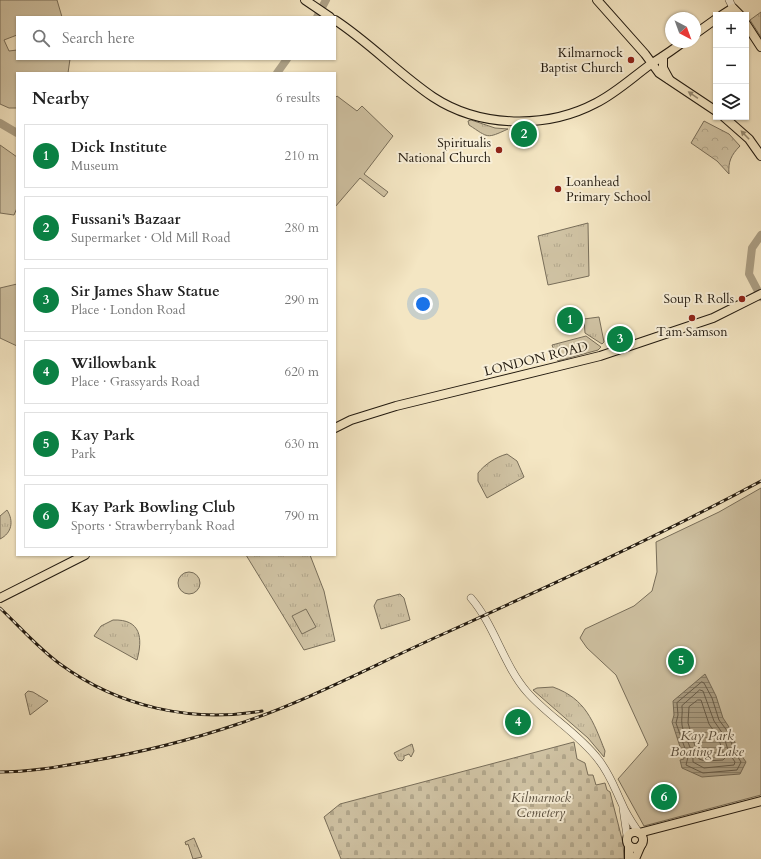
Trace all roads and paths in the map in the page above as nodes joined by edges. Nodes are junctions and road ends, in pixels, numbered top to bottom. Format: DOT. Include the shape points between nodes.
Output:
graph roads {
  1 [pos="305,0"];
  2 [pos="597,0"];
  3 [pos="729,0"];
  4 [pos="733,8"];
  5 [pos="727,12"];
  6 [pos="737,12"];
  7 [pos="328,16"];
  8 [pos="336,21"];
  9 [pos="713,21"];
  10 [pos="749,29"];
  11 [pos="701,30"];
  12 [pos="761,47"];
  13 [pos="676,48"];
  14 [pos="663,57"];
  15 [pos="651,64"];
  16 [pos="641,72"];
  17 [pos="669,79"];
  18 [pos="713,109"];
  19 [pos="727,120"];
  20 [pos="761,156"];
  21 [pos="761,294"];
  22 [pos="336,428"];
  23 [pos="83,556"];
  24 [pos="0,598"];
  25 [pos="471,598"];
  26 [pos="761,801"];
  27 [pos="622,804"];
  28 [pos="627,836"];
  29 [pos="641,839"];
  30 [pos="629,846"];
  31 [pos="629,859"];
  32 [pos="635,859"];
  1 -- 7 [label="main road"];
  2 -- 15 [label="main road"];
  3 -- 4 [label="street"];
  4 -- 5 [label="main road"];
  4 -- 6 [label="main road"];
  8 -- 16 [label="main road" via="434,98 465,113 495,120 541,120 577,111 596,103"];
  9 -- 11 [label="main road"];
  10 -- 12 [label="main road"];
  13 -- 14 [label="main road"];
  14 -- 15 [label="main road"];
  14 -- 17 [label="main road" via="663,68"];
  15 -- 16 [label="main road"];
  15 -- 17 [label="main road"];
  16 -- 17 [label="main road"];
  18 -- 17 [label="main road, one-way"];
  20 -- 19 [label="main road, one-way" via="749,139"];
  21 -- 22 [label="main road, LONDON ROAD" via="713,318 600,356 396,406 351,420"];
  23 -- 24 [label="main road"];
  25 -- 27 [label="street" via="482,612 520,683 598,758 614,784"];
  26 -- 29 [label="main road" via="664,827"];
  27 -- 28 [label="street"];
  27 -- 29 [label="street"];
  28 -- 29 [label="main road" via="631,832"];
  28 -- 30 [label="main road" via="626,842"];
  29 -- 30 [label="main road" via="634,848"];
  29 -- 32 [label="main road"];
  30 -- 31 [label="main road"];
}
